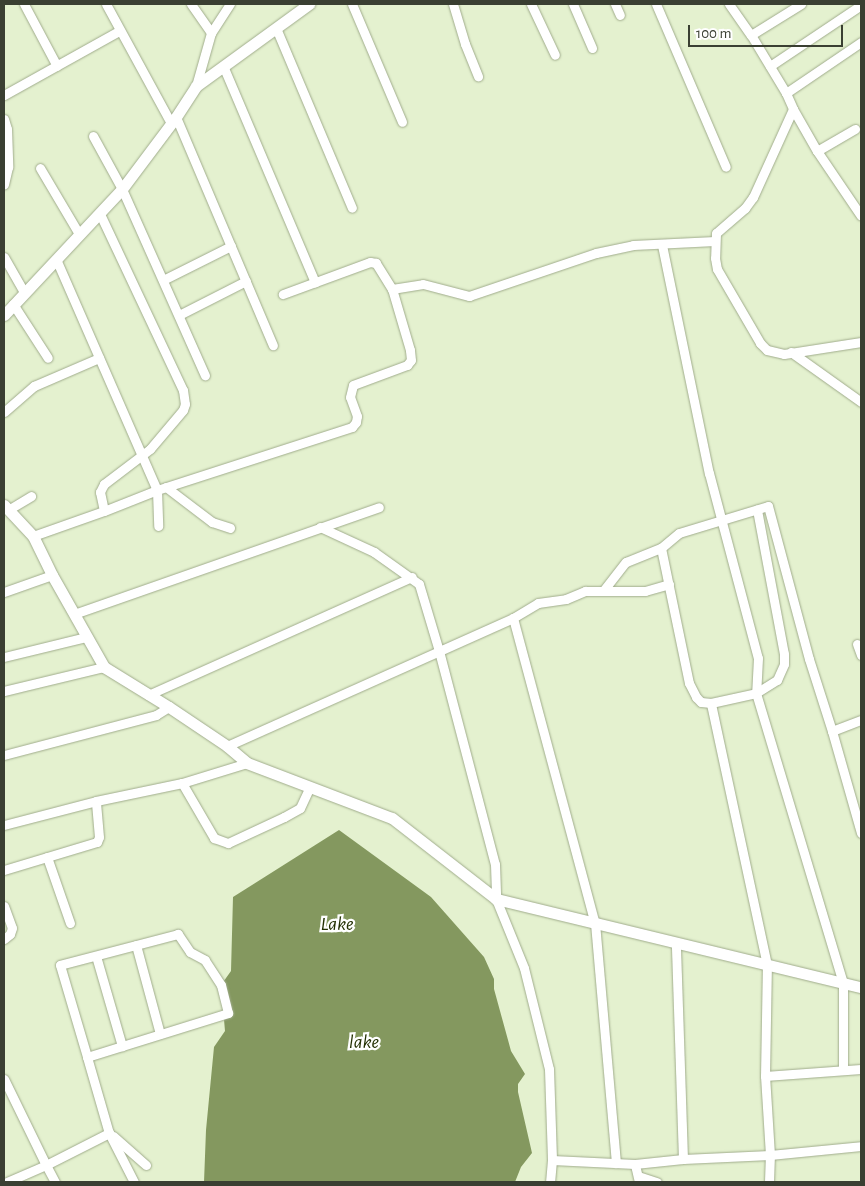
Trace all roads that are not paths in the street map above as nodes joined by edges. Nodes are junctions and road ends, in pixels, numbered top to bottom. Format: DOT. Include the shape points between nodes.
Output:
graph roads {
  1 [pos="24,4"];
  2 [pos="106,4"];
  3 [pos="191,4"];
  4 [pos="230,4"];
  5 [pos="309,4"];
  6 [pos="352,4"];
  7 [pos="453,4"];
  8 [pos="531,4"];
  9 [pos="573,4"];
  10 [pos="615,4"];
  11 [pos="656,4"];
  12 [pos="729,4"];
  13 [pos="801,4"];
  14 [pos="861,5"];
  15 [pos="620,15"];
  16 [pos="276,28"];
  17 [pos="120,31"];
  18 [pos="210,34"];
  19 [pos="752,35"];
  20 [pos="861,42"];
  21 [pos="592,48"];
  22 [pos="555,55"];
  23 [pos="57,66"];
  24 [pos="770,66"];
  25 [pos="224,68"];
  26 [pos="478,77"];
  27 [pos="196,86"];
  28 [pos="786,93"];
  29 [pos="4,95"];
  30 [pos="793,108"];
  31 [pos="4,119"];
  32 [pos="174,120"];
  33 [pos="402,122"];
  34 [pos="855,129"];
  35 [pos="92,136"];
  36 [pos="817,151"];
  37 [pos="726,167"];
  38 [pos="40,168"];
  39 [pos="4,185"];
  40 [pos="122,188"];
  41 [pos="352,208"];
  42 [pos="100,214"];
  43 [pos="861,216"];
  44 [pos="79,234"];
  45 [pos="715,241"];
  46 [pos="662,245"];
  47 [pos="231,246"];
  48 [pos="4,257"];
  49 [pos="56,259"];
  50 [pos="163,280"];
  51 [pos="246,281"];
  52 [pos="315,282"];
  53 [pos="392,289"];
  54 [pos="24,292"];
  55 [pos="282,294"];
  56 [pos="13,304"];
  57 [pos="4,315"];
  58 [pos="178,315"];
  59 [pos="861,342"];
  60 [pos="273,345"];
  61 [pos="791,352"];
  62 [pos="48,358"];
  63 [pos="99,358"];
  64 [pos="205,375"];
  65 [pos="861,402"];
  66 [pos="4,412"];
  67 [pos="142,455"];
  68 [pos="166,487"];
  69 [pos="156,490"];
  70 [pos="31,496"];
  71 [pos="6,507"];
  72 [pos="378,507"];
  73 [pos="757,510"];
  74 [pos="104,512"];
  75 [pos="723,520"];
  76 [pos="158,526"];
  77 [pos="320,527"];
  78 [pos="230,528"];
  79 [pos="33,536"];
  80 [pos="660,548"];
  81 [pos="52,575"];
  82 [pos="412,577"];
  83 [pos="669,584"];
  84 [pos="603,591"];
  85 [pos="4,592"];
  86 [pos="74,614"];
  87 [pos="514,618"];
  88 [pos="86,638"];
  89 [pos="857,644"];
  90 [pos="439,651"];
  91 [pos="861,656"];
  92 [pos="4,657"];
  93 [pos="104,667"];
  94 [pos="4,691"];
  95 [pos="756,693"];
  96 [pos="148,695"];
  97 [pos="711,703"];
  98 [pos="170,707"];
  99 [pos="861,720"];
  100 [pos="832,731"];
  101 [pos="227,746"];
  102 [pos="4,755"];
  103 [pos="247,763"];
  104 [pos="182,783"];
  105 [pos="310,787"];
  106 [pos="96,801"];
  107 [pos="4,825"];
  108 [pos="861,833"];
  109 [pos="47,857"];
  110 [pos="4,870"];
  111 [pos="496,899"];
  112 [pos="4,906"];
  113 [pos="70,923"];
  114 [pos="595,923"];
  115 [pos="4,939"];
  116 [pos="676,943"];
  117 [pos="136,945"];
  118 [pos="96,956"];
  119 [pos="767,965"];
  120 [pos="843,983"];
  121 [pos="861,987"];
  122 [pos="160,1034"];
  123 [pos="122,1046"];
  124 [pos="87,1057"];
  125 [pos="861,1068"];
  126 [pos="843,1070"];
  127 [pos="765,1076"];
  128 [pos="4,1079"];
  129 [pos="109,1133"];
  130 [pos="861,1146"];
  131 [pos="770,1155"];
  132 [pos="683,1158"];
  133 [pos="552,1160"];
  134 [pos="616,1163"];
  135 [pos="635,1164"];
  136 [pos="46,1165"];
  137 [pos="146,1165"];
  138 [pos="639,1179"];
  139 [pos="7,1182"];
  140 [pos="56,1182"];
  141 [pos="134,1182"];
  142 [pos="550,1182"];
  143 [pos="657,1182"];
  144 [pos="769,1182"];
  1 -- 23 [label="street"];
  2 -- 17 [label="street"];
  3 -- 18 [label="street"];
  4 -- 18 [label="street"];
  5 -- 16 [label="street"];
  6 -- 33 [label="street"];
  7 -- 26 [label="street" via="464,44"];
  8 -- 22 [label="street"];
  9 -- 21 [label="street"];
  10 -- 15 [label="street"];
  11 -- 37 [label="street"];
  12 -- 19 [label="street"];
  13 -- 19 [label="street"];
  14 -- 24 [label="street"];
  16 -- 25 [label="street"];
  16 -- 41 [label="street"];
  17 -- 23 [label="street"];
  17 -- 32 [label="street"];
  18 -- 27 [label="street"];
  19 -- 24 [label="street"];
  20 -- 28 [label="street"];
  23 -- 29 [label="street"];
  24 -- 28 [label="street"];
  25 -- 27 [label="street"];
  25 -- 52 [label="street"];
  27 -- 32 [label="street"];
  28 -- 30 [label="street"];
  30 -- 36 [label="street"];
  30 -- 45 [label="street" via="753,196 745,208 720,228"];
  31 -- 39 [label="street" via="8,167"];
  32 -- 40 [label="street"];
  32 -- 47 [label="street"];
  34 -- 36 [label="street"];
  35 -- 40 [label="street"];
  36 -- 43 [label="street"];
  38 -- 44 [label="street"];
  40 -- 42 [label="street"];
  40 -- 50 [label="street"];
  42 -- 44 [label="street"];
  42 -- 67 [label="street" via="185,397 183,410"];
  44 -- 49 [label="street"];
  45 -- 46 [label="street"];
  45 -- 61 [label="street" via="717,269 760,343 775,353"];
  46 -- 53 [label="street" via="633,245 596,253 469,296 423,284"];
  46 -- 75 [label="street" via="709,473"];
  47 -- 50 [label="street"];
  47 -- 51 [label="street"];
  48 -- 54 [label="street"];
  49 -- 54 [label="street"];
  49 -- 63 [label="street"];
  50 -- 58 [label="street"];
  51 -- 58 [label="street"];
  51 -- 60 [label="street"];
  52 -- 53 [label="street" via="370,262 378,266"];
  52 -- 55 [label="street"];
  53 -- 68 [label="street" via="411,360 407,365 353,385 350,397 357,416 352,427"];
  54 -- 56 [label="street"];
  56 -- 57 [label="street"];
  56 -- 62 [label="street"];
  58 -- 64 [label="street"];
  59 -- 61 [label="street"];
  61 -- 65 [label="street"];
  63 -- 66 [label="street" via="34,386"];
  63 -- 67 [label="street"];
  67 -- 69 [label="street"];
  67 -- 74 [label="street" via="101,488"];
  68 -- 69 [label="street"];
  68 -- 78 [label="street" via="212,522"];
  69 -- 74 [label="street"];
  69 -- 76 [label="street"];
  70 -- 71 [label="street"];
  71 -- 79 [label="street"];
  72 -- 77 [label="street"];
  73 -- 75 [label="street"];
  73 -- 95 [label="street" via="784,664 777,680"];
  73 -- 100 [label="street" via="768,506"];
  74 -- 79 [label="street"];
  75 -- 80 [label="street" via="679,533"];
  75 -- 95 [label="street" via="758,658"];
  77 -- 82 [label="street" via="363,545"];
  77 -- 86 [label="street"];
  79 -- 81 [label="street"];
  80 -- 83 [label="street"];
  80 -- 84 [label="street" via="626,562"];
  81 -- 85 [label="street"];
  81 -- 86 [label="street"];
  82 -- 90 [label="street" via="419,584"];
  82 -- 96 [label="street"];
  83 -- 84 [label="street" via="645,591"];
  83 -- 97 [label="street" via="689,683 701,702"];
  84 -- 87 [label="street" via="590,590 566,599 543,601"];
  86 -- 88 [label="street"];
  87 -- 90 [label="street"];
  87 -- 114 [label="street"];
  88 -- 92 [label="street"];
  88 -- 93 [label="street"];
  89 -- 91 [label="street"];
  90 -- 101 [label="street"];
  90 -- 111 [label="street" via="494,864"];
  93 -- 94 [label="street"];
  93 -- 96 [label="street"];
  95 -- 97 [label="street"];
  95 -- 120 [label="street"];
  96 -- 98 [label="street"];
  97 -- 119 [label="street"];
  98 -- 101 [label="street"];
  98 -- 102 [label="street" via="156,715"];
  99 -- 100 [label="street"];
  100 -- 108 [label="street"];
  101 -- 103 [label="street"];
  103 -- 104 [label="street"];
  103 -- 105 [label="street"];
  104 -- 105 [label="street" via="214,838 228,843 300,808"];
  104 -- 106 [label="street"];
  105 -- 111 [label="street" via="392,818"];
  106 -- 107 [label="street"];
  106 -- 109 [label="street" via="97,842"];
  109 -- 110 [label="street"];
  109 -- 113 [label="street"];
  111 -- 114 [label="street"];
  111 -- 133 [label="street" via="524,968 549,1070"];
  112 -- 115 [label="street" via="12,928"];
  114 -- 116 [label="street"];
  114 -- 134 [label="street"];
  116 -- 119 [label="street"];
  116 -- 132 [label="street"];
  117 -- 118 [label="street"];
  117 -- 122 [label="street"];
  117 -- 122 [label="street" via="178,934 190,952 205,960 221,986 228,1012"];
  118 -- 123 [label="street"];
  118 -- 124 [label="street" via="60,965"];
  119 -- 120 [label="street"];
  119 -- 127 [label="street"];
  120 -- 121 [label="street"];
  120 -- 126 [label="street"];
  122 -- 123 [label="street"];
  123 -- 124 [label="street"];
  124 -- 129 [label="street"];
  125 -- 126 [label="street"];
  126 -- 127 [label="street"];
  127 -- 131 [label="street"];
  128 -- 136 [label="street"];
  129 -- 136 [label="street"];
  129 -- 137 [label="street"];
  129 -- 141 [label="street"];
  130 -- 131 [label="street"];
  131 -- 132 [label="street"];
  131 -- 144 [label="street"];
  132 -- 135 [label="street"];
  133 -- 134 [label="street"];
  133 -- 142 [label="street"];
  134 -- 135 [label="street"];
  135 -- 138 [label="street"];
  136 -- 139 [label="street"];
  136 -- 140 [label="street"];
  138 -- 143 [label="street"];
}
